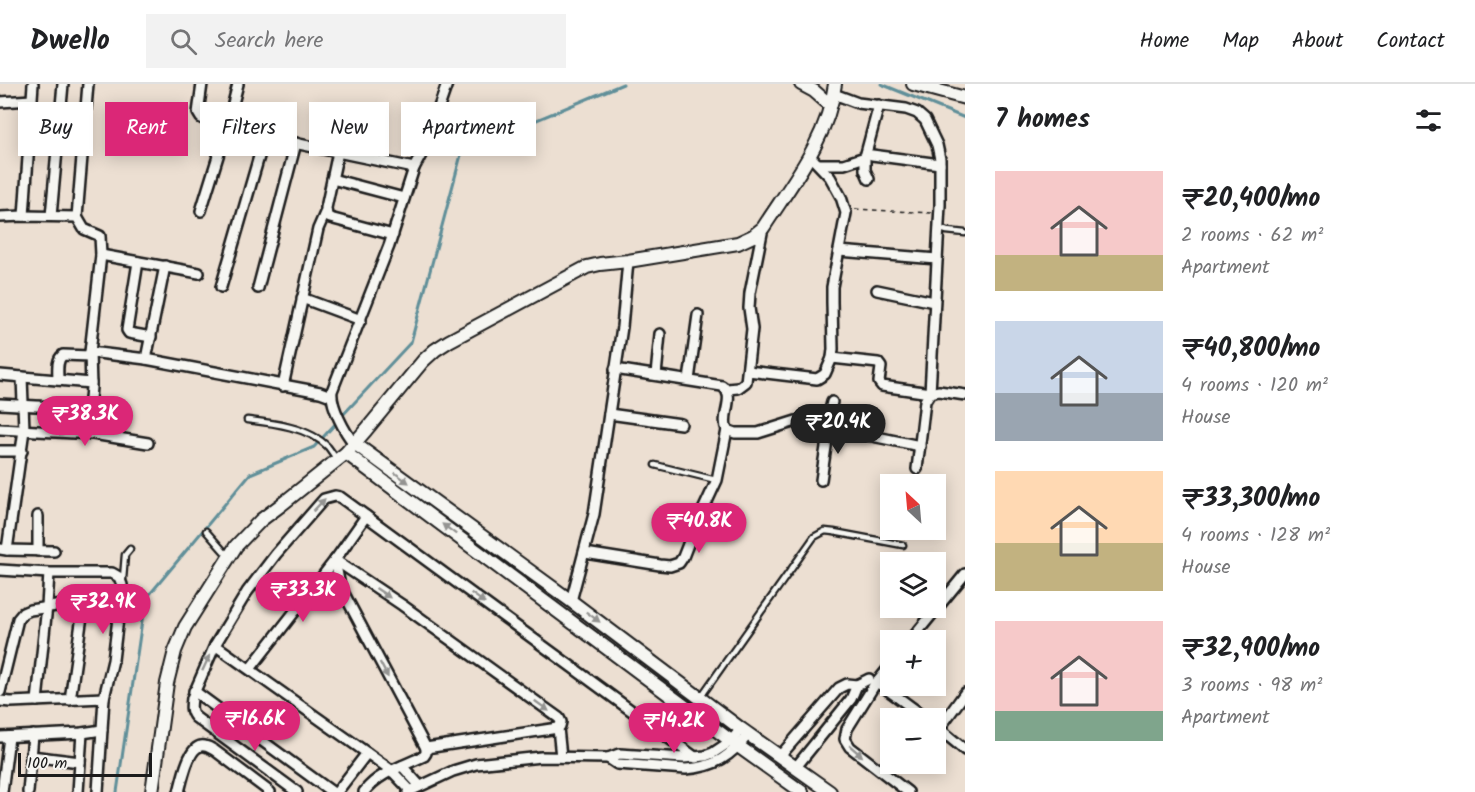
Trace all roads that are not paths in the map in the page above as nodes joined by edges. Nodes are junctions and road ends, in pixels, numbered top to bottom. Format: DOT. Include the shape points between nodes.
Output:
graph roads {
  1 [pos="33,84"];
  2 [pos="63,84"];
  3 [pos="88,84"];
  4 [pos="202,84"];
  5 [pos="238,84"];
  6 [pos="447,84"];
  7 [pos="801,84"];
  8 [pos="913,84"];
  9 [pos="833,94"];
  10 [pos="965,98"];
  11 [pos="32,100"];
  12 [pos="0,102"];
  13 [pos="233,102"];
  14 [pos="879,105"];
  15 [pos="200,116"];
  16 [pos="218,156"];
  17 [pos="259,156"];
  18 [pos="293,156"];
  19 [pos="338,156"];
  20 [pos="358,156"];
  21 [pos="868,156"];
  22 [pos="815,160"];
  23 [pos="940,164"];
  24 [pos="414,168"];
  25 [pos="332,179"];
  26 [pos="869,179"];
  27 [pos="404,198"];
  28 [pos="201,211"];
  29 [pos="325,213"];
  30 [pos="24,216"];
  31 [pos="51,216"];
  32 [pos="0,217"];
  33 [pos="77,217"];
  34 [pos="763,228"];
  35 [pos="938,228"];
  36 [pos="965,233"];
  37 [pos="393,235"];
  38 [pos="839,251"];
  39 [pos="100,255"];
  40 [pos="937,260"];
  41 [pos="628,261"];
  42 [pos="138,262"];
  43 [pos="165,266"];
  44 [pos="199,273"];
  45 [pos="221,287"];
  46 [pos="258,288"];
  47 [pos="877,290"];
  48 [pos="303,298"];
  49 [pos="934,302"];
  50 [pos="698,315"];
  51 [pos="360,320"];
  52 [pos="660,334"];
  53 [pos="151,337"];
  54 [pos="90,354"];
  55 [pos="832,358"];
  56 [pos="146,359"];
  57 [pos="615,369"];
  58 [pos="748,371"];
  59 [pos="0,375"];
  60 [pos="656,375"];
  61 [pos="22,377"];
  62 [pos="58,380"];
  63 [pos="689,380"];
  64 [pos="91,382"];
  65 [pos="283,386"];
  66 [pos="727,390"];
  67 [pos="930,393"];
  68 [pos="965,395"];
  69 [pos="333,401"];
  70 [pos="832,402"];
  71 [pos="0,404"];
  72 [pos="23,405"];
  73 [pos="90,409"];
  74 [pos="609,414"];
  75 [pos="247,420"];
  76 [pos="681,424"];
  77 [pos="828,426"];
  78 [pos="0,429"];
  79 [pos="24,430"];
  80 [pos="727,430"];
  81 [pos="87,434"];
  82 [pos="148,443"];
  83 [pos="920,446"];
  84 [pos="346,447"];
  85 [pos="21,450"];
  86 [pos="0,451"];
  87 [pos="655,465"];
  88 [pos="917,469"];
  89 [pos="717,480"];
  90 [pos="821,480"];
  91 [pos="38,516"];
  92 [pos="366,516"];
  93 [pos="206,531"];
  94 [pos="903,545"];
  95 [pos="130,549"];
  96 [pos="3,550"];
  97 [pos="38,551"];
  98 [pos="54,551"];
  99 [pos="585,553"];
  100 [pos="229,557"];
  101 [pos="335,560"];
  102 [pos="0,570"];
  103 [pos="49,573"];
  104 [pos="965,574"];
  105 [pos="122,585"];
  106 [pos="121,596"];
  107 [pos="572,601"];
  108 [pos="84,602"];
  109 [pos="47,606"];
  110 [pos="918,630"];
  111 [pos="215,645"];
  112 [pos="250,669"];
  113 [pos="880,676"];
  114 [pos="875,682"];
  115 [pos="856,685"];
  116 [pos="194,691"];
  117 [pos="0,692"];
  118 [pos="965,693"];
  119 [pos="104,698"];
  120 [pos="700,698"];
  121 [pos="70,700"];
  122 [pos="0,701"];
  123 [pos="37,701"];
  124 [pos="912,708"];
  125 [pos="946,717"];
  126 [pos="558,728"];
  127 [pos="102,730"];
  128 [pos="745,732"];
  129 [pos="82,733"];
  130 [pos="946,734"];
  131 [pos="33,735"];
  132 [pos="5,737"];
  133 [pos="735,744"];
  134 [pos="426,748"];
  135 [pos="965,750"];
  136 [pos="367,753"];
  137 [pos="31,756"];
  138 [pos="780,756"];
  139 [pos="561,757"];
  140 [pos="608,758"];
  141 [pos="696,758"];
  142 [pos="80,762"];
  143 [pos="402,766"];
  144 [pos="796,767"];
  145 [pos="2,769"];
  146 [pos="391,770"];
  147 [pos="420,786"];
  148 [pos="409,791"];
  149 [pos="2,792"];
  150 [pos="28,792"];
  151 [pos="78,792"];
  152 [pos="98,792"];
  153 [pos="152,792"];
  154 [pos="179,792"];
  155 [pos="270,792"];
  156 [pos="297,792"];
  157 [pos="332,792"];
  158 [pos="337,792"];
  159 [pos="364,792"];
  160 [pos="802,792"];
  161 [pos="830,792"];
  162 [pos="908,792"];
  1 -- 11 [label="street"];
  2 -- 31 [label="street"];
  3 -- 33 [label="street"];
  4 -- 15 [label="street"];
  5 -- 13 [label="street"];
  6 -- 24 [label="street"];
  7 -- 9 [label="street" via="814,92"];
  8 -- 10 [label="street"];
  9 -- 14 [label="street"];
  9 -- 22 [label="street"];
  11 -- 12 [label="street"];
  11 -- 30 [label="street"];
  14 -- 21 [label="street"];
  14 -- 23 [label="street" via="906,109 925,120 937,145"];
  16 -- 28 [label="street"];
  17 -- 45 [label="street"];
  18 -- 46 [label="street"];
  19 -- 25 [label="street"];
  20 -- 24 [label="street"];
  21 -- 22 [label="street" via="844,164"];
  21 -- 23 [label="street"];
  21 -- 26 [label="street" via="865,170"];
  22 -- 34 [label="street"];
  22 -- 38 [label="street" via="830,177 845,208"];
  23 -- 35 [label="street"];
  24 -- 27 [label="street"];
  25 -- 27 [label="street"];
  25 -- 29 [label="street"];
  27 -- 37 [label="street"];
  29 -- 37 [label="street" via="330,218"];
  29 -- 48 [label="street"];
  30 -- 31 [label="street"];
  30 -- 32 [label="street"];
  31 -- 33 [label="street"];
  33 -- 39 [label="street" via="84,230 100,236"];
  34 -- 41 [label="street" via="738,243"];
  34 -- 58 [label="street" via="750,293"];
  35 -- 36 [label="lane"];
  35 -- 40 [label="street"];
  37 -- 51 [label="street"];
  38 -- 40 [label="street"];
  38 -- 55 [label="street" via="832,287"];
  39 -- 42 [label="street"];
  39 -- 54 [label="street"];
  40 -- 49 [label="street"];
  41 -- 57 [label="street"];
  41 -- 84 [label="street" via="587,267 435,350"];
  42 -- 43 [label="street"];
  42 -- 53 [label="street" via="127,330"];
  43 -- 44 [label="street"];
  43 -- 53 [label="street"];
  47 -- 49 [label="street"];
  48 -- 51 [label="street"];
  48 -- 65 [label="street"];
  49 -- 67 [label="street"];
  50 -- 63 [label="street"];
  51 -- 69 [label="street"];
  52 -- 60 [label="street"];
  53 -- 56 [label="street"];
  54 -- 56 [label="street"];
  54 -- 62 [label="street" via="60,357"];
  54 -- 64 [label="street"];
  55 -- 58 [label="street" via="825,374 817,379"];
  55 -- 67 [label="street" via="878,363 882,386"];
  56 -- 65 [label="street"];
  57 -- 60 [label="street"];
  57 -- 74 [label="street"];
  58 -- 66 [label="street" via="743,385"];
  59 -- 61 [label="street"];
  60 -- 63 [label="street"];
  61 -- 62 [label="street"];
  61 -- 72 [label="street"];
  62 -- 64 [label="street"];
  63 -- 66 [label="street"];
  64 -- 73 [label="street"];
  65 -- 69 [label="street" via="320,392"];
  66 -- 80 [label="street"];
  67 -- 68 [label="street"];
  67 -- 83 [label="street"];
  69 -- 84 [label="street"];
  70 -- 77 [label="street"];
  71 -- 72 [label="street"];
  72 -- 73 [label="street"];
  72 -- 79 [label="street"];
  73 -- 81 [label="street"];
  74 -- 76 [label="street"];
  74 -- 99 [label="street"];
  75 -- 84 [label="lane" via="293,429 328,447"];
  77 -- 80 [label="street" via="796,422 758,433"];
  77 -- 83 [label="street"];
  77 -- 90 [label="street"];
  78 -- 79 [label="street"];
  79 -- 81 [label="street"];
  79 -- 85 [label="street"];
  80 -- 89 [label="street"];
  81 -- 82 [label="street"];
  83 -- 88 [label="street"];
  84 -- 100 [label="street" via="261,520"];
  84 -- 107 [label="street, one-way"];
  133 -- 84 [label="street, one-way"];
  85 -- 86 [label="street"];
  85 -- 96 [label="street"];
  87 -- 89 [label="lane"];
  89 -- 99 [label="street" via="679,562 670,566"];
  91 -- 97 [label="street"];
  92 -- 101 [label="street"];
  111 -- 92 [label="street, one-way" via="255,583 324,499 340,498"];
  92 -- 141 [label="street, one-way"];
  93 -- 100 [label="lane"];
  94 -- 120 [label="lane" via="825,531 814,537"];
  95 -- 105 [label="lane" via="125,555"];
  96 -- 97 [label="street"];
  97 -- 98 [label="street"];
  99 -- 107 [label="street"];
  100 -- 153 [label="street" via="185,627 175,651"];
  101 -- 112 [label="street"];
  101 -- 126 [label="street, one-way" via="559,718"];
  101 -- 134 [label="street, one-way" via="340,586"];
  102 -- 103 [label="street"];
  103 -- 105 [label="street" via="112,573"];
  103 -- 109 [label="street"];
  104 -- 110 [label="street"];
  105 -- 106 [label="street"];
  106 -- 108 [label="street"];
  106 -- 119 [label="street"];
  107 -- 120 [label="street, one-way"];
  108 -- 109 [label="street"];
  108 -- 121 [label="street"];
  109 -- 117 [label="street" via="18,618"];
  109 -- 123 [label="street"];
  111 -- 112 [label="street"];
  116 -- 111 [label="street, one-way"];
  112 -- 136 [label="street"];
  113 -- 114 [label="street"];
  114 -- 115 [label="street"];
  114 -- 124 [label="street"];
  114 -- 162 [label="street, one-way" via="845,739"];
  115 -- 138 [label="street" via="839,688"];
  115 -- 144 [label="street" via="851,699"];
  116 -- 156 [label="street" via="190,707 195,717"];
  116 -- 157 [label="street"];
  118 -- 125 [label="street"];
  119 -- 121 [label="street"];
  119 -- 127 [label="street"];
  120 -- 128 [label="street"];
  121 -- 123 [label="street"];
  122 -- 123 [label="street"];
  126 -- 134 [label="street"];
  126 -- 139 [label="street"];
  127 -- 129 [label="street"];
  127 -- 152 [label="street"];
  128 -- 133 [label="street"];
  128 -- 138 [label="street"];
  129 -- 131 [label="street"];
  129 -- 142 [label="street"];
  130 -- 135 [label="street"];
  131 -- 132 [label="street"];
  131 -- 137 [label="street"];
  132 -- 145 [label="street"];
  133 -- 140 [label="street" via="725,758 697,768 617,764"];
  133 -- 141 [label="street"];
  133 -- 160 [label="street"];
  134 -- 143 [label="street" via="423,756"];
  136 -- 146 [label="street"];
  136 -- 158 [label="street"];
  137 -- 142 [label="street"];
  137 -- 150 [label="street"];
  138 -- 144 [label="street"];
  139 -- 140 [label="street"];
  139 -- 147 [label="street" via="476,764"];
  140 -- 141 [label="street" via="619,754"];
  142 -- 151 [label="street"];
  143 -- 146 [label="street"];
  143 -- 147 [label="street"];
  144 -- 161 [label="street"];
  145 -- 149 [label="street"];
  146 -- 148 [label="street"];
  146 -- 159 [label="street"];
  147 -- 148 [label="street"];
  154 -- 155 [label="street" via="193,750 206,746"];
}
